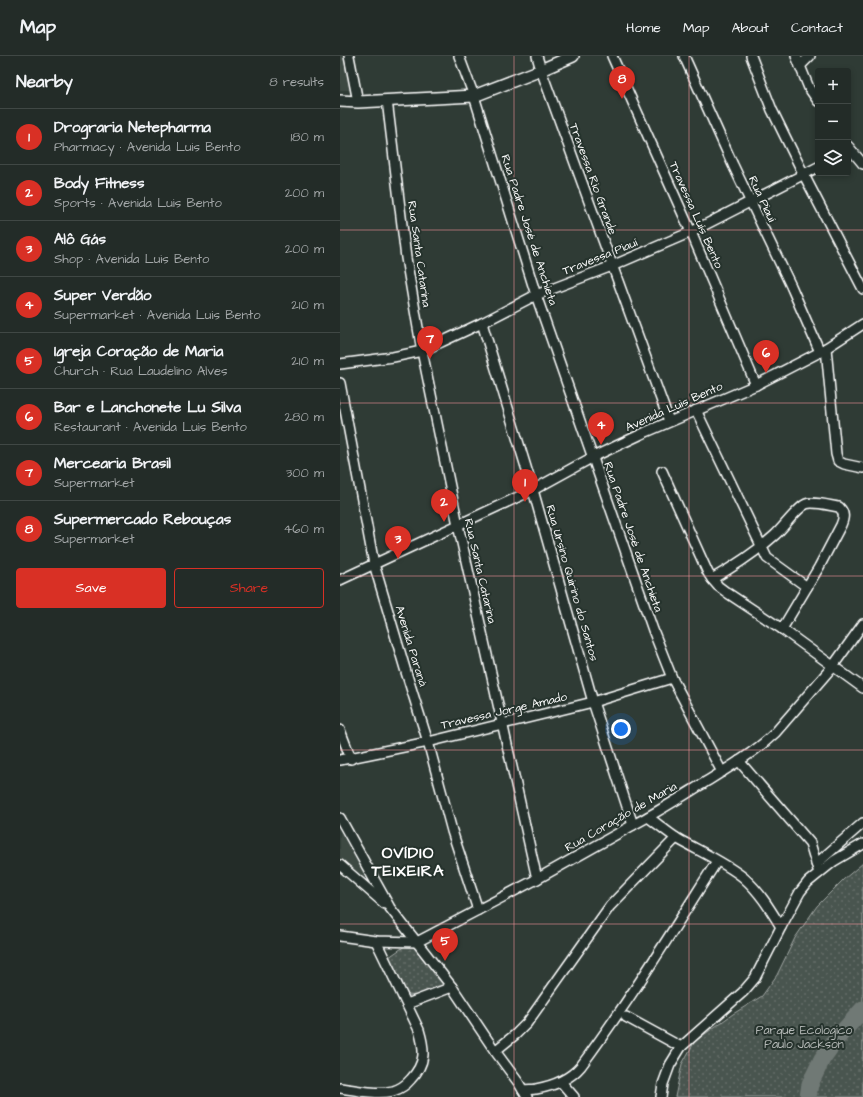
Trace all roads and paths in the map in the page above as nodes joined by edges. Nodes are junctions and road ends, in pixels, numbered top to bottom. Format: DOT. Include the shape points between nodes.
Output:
graph roads {
  1 [pos="349,56"];
  2 [pos="459,56"];
  3 [pos="537,56"];
  4 [pos="573,56"];
  5 [pos="612,56"];
  6 [pos="684,56"];
  7 [pos="751,56"];
  8 [pos="796,56"];
  9 [pos="810,56"];
  10 [pos="800,66"];
  11 [pos="541,70"];
  12 [pos="474,96"];
  13 [pos="815,97"];
  14 [pos="387,100"];
  15 [pos="340,101"];
  16 [pos="358,102"];
  17 [pos="851,152"];
  18 [pos="863,164"];
  19 [pos="815,169"];
  20 [pos="804,175"];
  21 [pos="750,202"];
  22 [pos="691,232"];
  23 [pos="612,266"];
  24 [pos="863,289"];
  25 [pos="536,295"];
  26 [pos="482,323"];
  27 [pos="863,324"];
  28 [pos="823,350"];
  29 [pos="422,351"];
  30 [pos="340,364"];
  31 [pos="340,383"];
  32 [pos="756,385"];
  33 [pos="696,410"];
  34 [pos="669,421"];
  35 [pos="593,457"];
  36 [pos="863,468"];
  37 [pos="662,471"];
  38 [pos="533,490"];
  39 [pos="458,525"];
  40 [pos="762,547"];
  41 [pos="374,564"];
  42 [pos="712,579"];
  43 [pos="340,580"];
  44 [pos="807,587"];
  45 [pos="863,624"];
  46 [pos="782,629"];
  47 [pos="833,666"];
  48 [pos="672,678"];
  49 [pos="863,688"];
  50 [pos="593,702"];
  51 [pos="502,724"];
  52 [pos="340,730"];
  53 [pos="428,742"];
  54 [pos="351,758"];
  55 [pos="340,760"];
  56 [pos="739,761"];
  57 [pos="722,772"];
  58 [pos="648,817"];
  59 [pos="340,818"];
  60 [pos="863,822"];
  61 [pos="633,825"];
  62 [pos="676,838"];
  63 [pos="863,844"];
  64 [pos="718,861"];
  65 [pos="340,865"];
  66 [pos="817,868"];
  67 [pos="537,879"];
  68 [pos="390,908"];
  69 [pos="478,910"];
  70 [pos="781,927"];
  71 [pos="340,936"];
  72 [pos="376,940"];
  73 [pos="417,942"];
  74 [pos="452,987"];
  75 [pos="407,1004"];
  76 [pos="626,1017"];
  77 [pos="680,1047"];
  78 [pos="495,1051"];
  79 [pos="561,1082"];
  80 [pos="340,1088"];
  81 [pos="525,1094"];
  82 [pos="574,1097"];
  83 [pos="661,1097"];
  1 -- 16 [label="street"];
  2 -- 12 [label="street, Rua Padre José de Anchieta"];
  3 -- 11 [label="street, Travessa Rio Grande"];
  4 -- 11 [label="street"];
  5 -- 22 [label="street, Travessa Luís Bento"];
  6 -- 21 [label="street, Rua Piauí"];
  7 -- 20 [label="street" via="772,110"];
  8 -- 10 [label="street"];
  9 -- 10 [label="street"];
  10 -- 13 [label="street"];
  11 -- 12 [label="street"];
  11 -- 23 [label="street, Travessa Rio Grande"];
  12 -- 14 [label="street"];
  12 -- 25 [label="street, Rua Padre José de Anchieta"];
  14 -- 16 [label="street"];
  14 -- 29 [label="street, Rua Santa Catarina" via="406,258"];
  15 -- 16 [label="street"];
  17 -- 18 [label="street"];
  19 -- 20 [label="street, Travessa Piauí"];
  20 -- 21 [label="street, Travessa Piauí"];
  20 -- 24 [label="street"];
  21 -- 22 [label="street, Travessa Piauí"];
  21 -- 28 [label="street, Rua Piauí"];
  22 -- 23 [label="street, Travessa Piauí"];
  22 -- 32 [label="street, Travessa Luís Bento"];
  23 -- 25 [label="street, Travessa Piauí"];
  23 -- 34 [label="street, Travessa Rio Grande"];
  25 -- 26 [label="street, Travessa Piauí"];
  25 -- 35 [label="street, Rua Padre José de Anchieta"];
  26 -- 29 [label="street, Travessa Piauí"];
  26 -- 38 [label="street, Rua Ursino Quirino do Santos"];
  27 -- 28 [label="street, Avenida Luis Bento"];
  28 -- 32 [label="street, Avenida Luis Bento"];
  28 -- 36 [label="street, Rua Piauí" via="838,461"];
  29 -- 30 [label="street, Travessa Piauí"];
  29 -- 39 [label="street, Rua Santa Catarina"];
  31 -- 41 [label="street, Avenida Paraná"];
  32 -- 33 [label="street, Avenida Luis Bento"];
  33 -- 34 [label="street, Avenida Luis Bento"];
  33 -- 40 [label="street"];
  34 -- 35 [label="street, Avenida Luis Bento"];
  35 -- 38 [label="street, Avenida Luis Bento"];
  35 -- 48 [label="street, Rua Padre José de Anchieta"];
  37 -- 42 [label="street"];
  38 -- 39 [label="street, Avenida Luis Bento"];
  38 -- 50 [label="street, Rua Ursino Quirino do Santos"];
  39 -- 41 [label="street, Avenida Luis Bento"];
  39 -- 51 [label="street, Rua Santa Catarina"];
  40 -- 42 [label="street"];
  40 -- 44 [label="street" via="767,558"];
  40 -- 44 [label="street" via="807,503 839,507 844,518"];
  41 -- 43 [label="street, Avenida Luis Bento"];
  41 -- 53 [label="street, Avenida Paraná"];
  42 -- 46 [label="street" via="739,602"];
  44 -- 46 [label="street"];
  45 -- 47 [label="street, Rua Coração de Maria"];
  46 -- 47 [label="street"];
  47 -- 49 [label="street"];
  47 -- 56 [label="street, Rua Coração de Maria" via="775,733"];
  48 -- 50 [label="street, Travessa Jorge Amado"];
  48 -- 57 [label="street, Rua Padre José de Anchieta"];
  50 -- 51 [label="street, Travessa Jorge Amado"];
  50 -- 61 [label="street, Rua Ursino Quirino do Santos"];
  51 -- 53 [label="street, Travessa Jorge Amado"];
  51 -- 67 [label="street, Rua Santa Catarina"];
  52 -- 54 [label="street"];
  53 -- 54 [label="street, Travessa Jorge Amado"];
  53 -- 69 [label="street, Avenida Paraná" via="452,831"];
  54 -- 55 [label="street, Travessa Jorge Amado"];
  56 -- 57 [label="street, Rua Coração de Maria"];
  56 -- 66 [label="street" via="805,836 812,847"];
  57 -- 58 [label="street, Rua Coração de Maria"];
  58 -- 61 [label="street, Rua Coração de Maria"];
  58 -- 62 [label="street"];
  59 -- 68 [label="street"];
  60 -- 66 [label="street"];
  61 -- 67 [label="street, Rua Coração de Maria"];
  62 -- 64 [label="street"];
  62 -- 78 [label="street" via="610,906 526,1023"];
  63 -- 66 [label="street"];
  64 -- 70 [label="street" via="743,877 768,905"];
  64 -- 79 [label="street" via="607,1031 576,1072"];
  65 -- 68 [label="street"];
  66 -- 70 [label="street" via="800,892"];
  67 -- 69 [label="street, Rua Coração de Maria"];
  68 -- 73 [label="street"];
  69 -- 73 [label="street, Rua Coração de Maria"];
  70 -- 77 [label="street" via="755,978 743,992"];
  71 -- 72 [label="street"];
  72 -- 73 [label="street"];
  72 -- 75 [label="street"];
  73 -- 74 [label="street"];
  74 -- 75 [label="street"];
  74 -- 78 [label="street"];
  75 -- 80 [label="street" via="422,1041 424,1053 417,1072 401,1088 392,1091 365,1092"];
  76 -- 77 [label="street"];
  77 -- 83 [label="street" via="670,1065"];
  78 -- 81 [label="street"];
  79 -- 81 [label="street"];
  79 -- 82 [label="street"];
}
